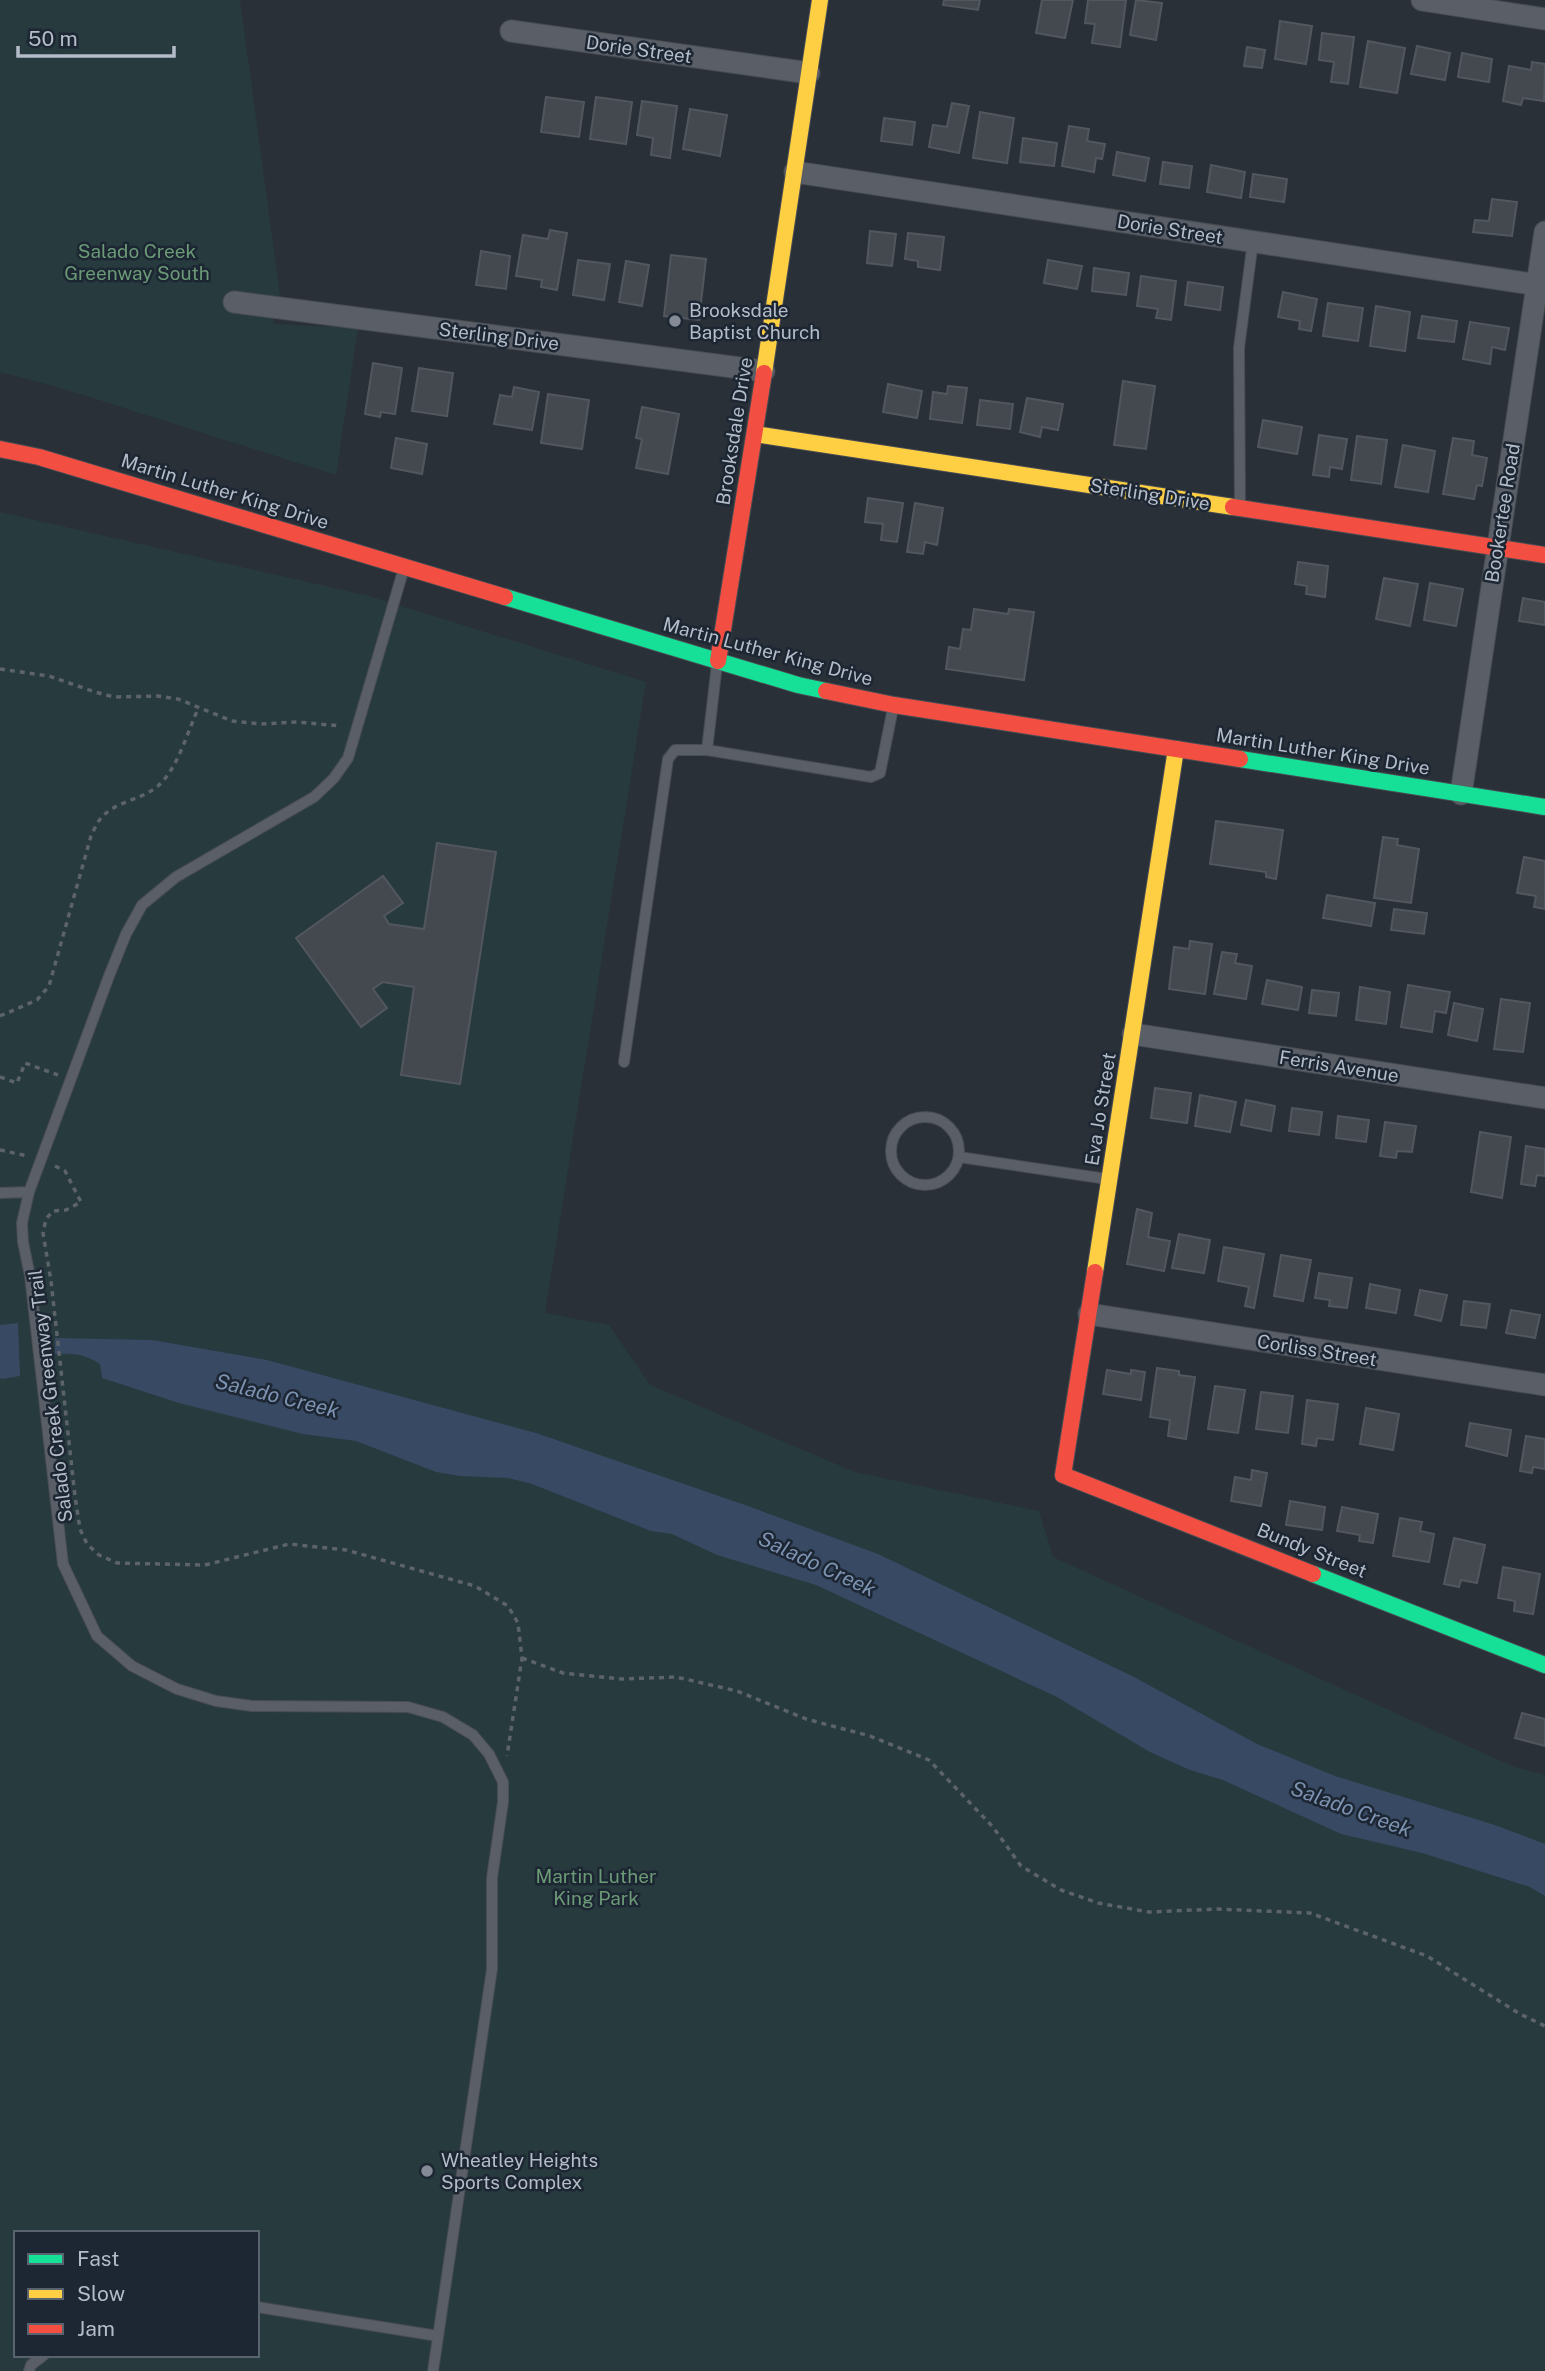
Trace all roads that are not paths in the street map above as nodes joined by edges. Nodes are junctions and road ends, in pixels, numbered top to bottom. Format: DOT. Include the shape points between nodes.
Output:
graph roads {
  1 [pos="820,0"];
  2 [pos="1422,0"];
  3 [pos="1545,19"];
  4 [pos="511,31"];
  5 [pos="809,73"];
  6 [pos="795,172"];
  7 [pos="1545,232"];
  8 [pos="1253,241"];
  9 [pos="1541,285"];
  10 [pos="234,302"];
  11 [pos="764,371"];
  12 [pos="755,434"];
  13 [pos="0,449"];
  14 [pos="1240,508"];
  15 [pos="1497,548"];
  16 [pos="1545,555"];
  17 [pos="404,567"];
  18 [pos="718,661"];
  19 [pos="894,705"];
  20 [pos="1176,749"];
  21 [pos="707,750"];
  22 [pos="1461,794"];
  23 [pos="1545,807"];
  24 [pos="1133,1034"];
  25 [pos="624,1062"];
  26 [pos="1545,1098"];
  27 [pos="959,1157"];
  28 [pos="1110,1180"];
  29 [pos="29,1192"];
  30 [pos="0,1193"];
  31 [pos="1089,1314"];
  32 [pos="1545,1385"];
  33 [pos="1063,1475"];
  34 [pos="1545,1665"];
  35 [pos="259,2307"];
  36 [pos="438,2336"];
  37 [pos="41,2357"];
  38 [pos="29,2371"];
  39 [pos="433,2371"];
  1 -- 5 [label="street, Brooksdale Drive"];
  2 -- 3 [label="street"];
  4 -- 5 [label="street, Dorie Street"];
  5 -- 6 [label="street, Brooksdale Drive"];
  6 -- 8 [label="street, Dorie Street"];
  6 -- 11 [label="street, Brooksdale Drive"];
  7 -- 9 [label="street, Bookertee Road"];
  8 -- 9 [label="street, Dorie Street"];
  8 -- 14 [label="lane" via="1239,348"];
  9 -- 15 [label="street, Bookertee Road"];
  10 -- 11 [label="street, Sterling Drive"];
  11 -- 12 [label="street, Brooksdale Drive"];
  12 -- 14 [label="street, Sterling Drive"];
  12 -- 18 [label="street, Brooksdale Drive"];
  13 -- 17 [label="street, Martin Luther King Drive"];
  14 -- 15 [label="street, Sterling Drive"];
  15 -- 16 [label="street, Sterling Drive"];
  15 -- 22 [label="street, Bookertee Road"];
  17 -- 18 [label="street, Martin Luther King Drive"];
  17 -- 29 [label="lane" via="348,758 334,778 314,797 176,877 142,905 126,934"];
  18 -- 19 [label="street, Martin Luther King Drive" via="798,685"];
  18 -- 21 [label="lane"];
  19 -- 20 [label="street, Martin Luther King Drive"];
  19 -- 21 [label="lane" via="880,773 871,777"];
  20 -- 22 [label="street, Martin Luther King Drive"];
  20 -- 24 [label="street, Eva Jo Street"];
  21 -- 25 [label="lane" via="675,750 668,759"];
  22 -- 23 [label="street, Martin Luther King Drive"];
  24 -- 26 [label="street, Ferris Avenue"];
  24 -- 28 [label="street, Eva Jo Street"];
  27 -- 27 [label="lane" via="949,1176 919,1185 908,1182 893,1166 891,1143 904,1123 926,1116 955,1134"];
  27 -- 28 [label="lane"];
  28 -- 31 [label="street, Eva Jo Street"];
  29 -- 30 [label="lane"];
  29 -- 36 [label="lane" via="23,1242 63,1564 97,1636 132,1667 177,1689 216,1701 252,1706 408,1707 443,1717 473,1735 503,1782 492,1878 492,1969"];
  31 -- 32 [label="street, Corliss Street"];
  31 -- 33 [label="street, Eva Jo Street"];
  33 -- 34 [label="street, Bundy Street"];
  35 -- 36 [label="lane"];
  36 -- 39 [label="lane"];
  37 -- 38 [label="lane"];
}
